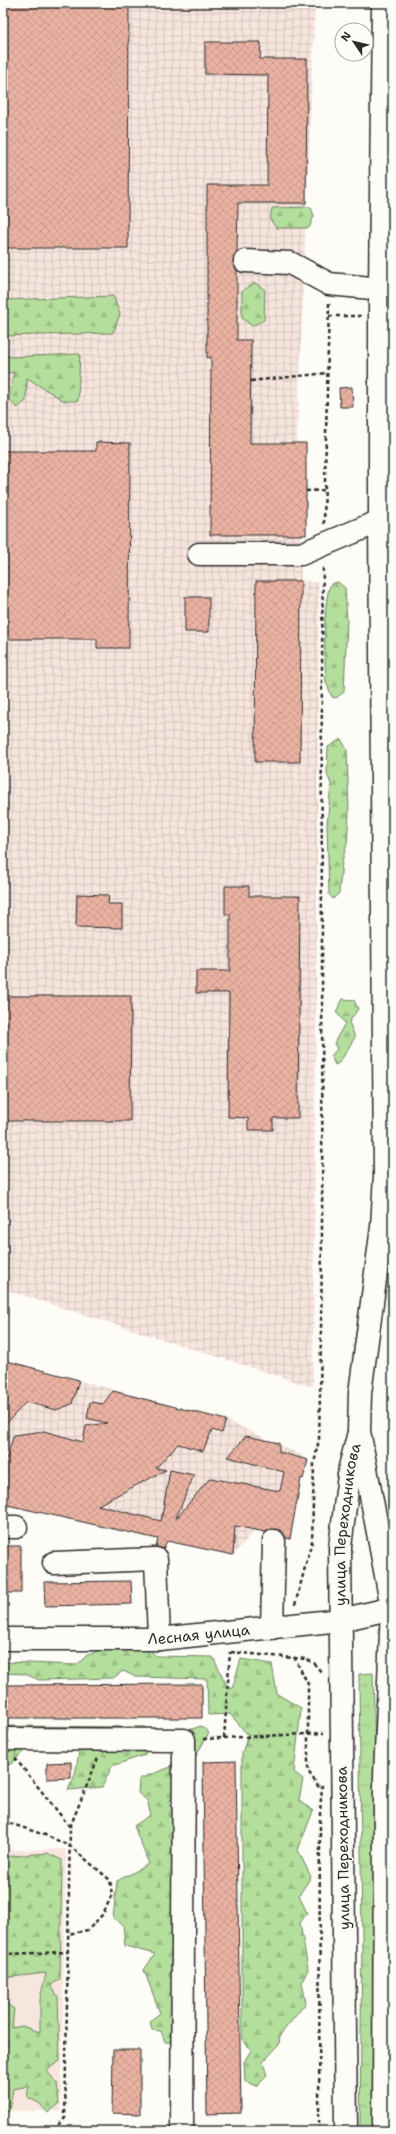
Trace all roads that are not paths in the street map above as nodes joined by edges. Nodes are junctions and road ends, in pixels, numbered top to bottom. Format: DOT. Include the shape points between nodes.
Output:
graph roads {
  1 [pos="384,3"];
  2 [pos="245,261"];
  3 [pos="386,290"];
  4 [pos="380,521"];
  5 [pos="200,554"];
  6 [pos="389,1175"];
  7 [pos="359,1431"];
  8 [pos="274,1541"];
  9 [pos="54,1563"];
  10 [pos="393,1608"];
  11 [pos="341,1620"];
  12 [pos="272,1628"];
  13 [pos="3,1639"];
  14 [pos="159,1639"];
  15 [pos="8,1748"];
  16 [pos="182,2131"];
  17 [pos="346,2131"];
  18 [pos="384,2131"];
  1 -- 3 [label="main road"];
  2 -- 3 [label="main road" via="290,263 329,284"];
  3 -- 4 [label="main road"];
  4 -- 5 [label="main road" via="301,554"];
  4 -- 6 [label="main road"];
  6 -- 7 [label="main road" via="360,1393"];
  7 -- 10 [label="main road, улица Переходникова"];
  7 -- 11 [label="main road, улица Переходникова" via="350,1467 340,1547"];
  8 -- 12 [label="main road"];
  9 -- 14 [label="main road" via="156,1559"];
  10 -- 11 [label="main road, Лесная улица"];
  10 -- 18 [label="main road, улица Переходникова" via="385,1776"];
  11 -- 12 [label="main road, Лесная улица"];
  11 -- 17 [label="main road, улица Переходникова"];
  12 -- 14 [label="main road, Лесная улица"];
  13 -- 14 [label="main road, Лесная улица"];
  15 -- 16 [label="main road" via="110,1740 184,1740"];
}
